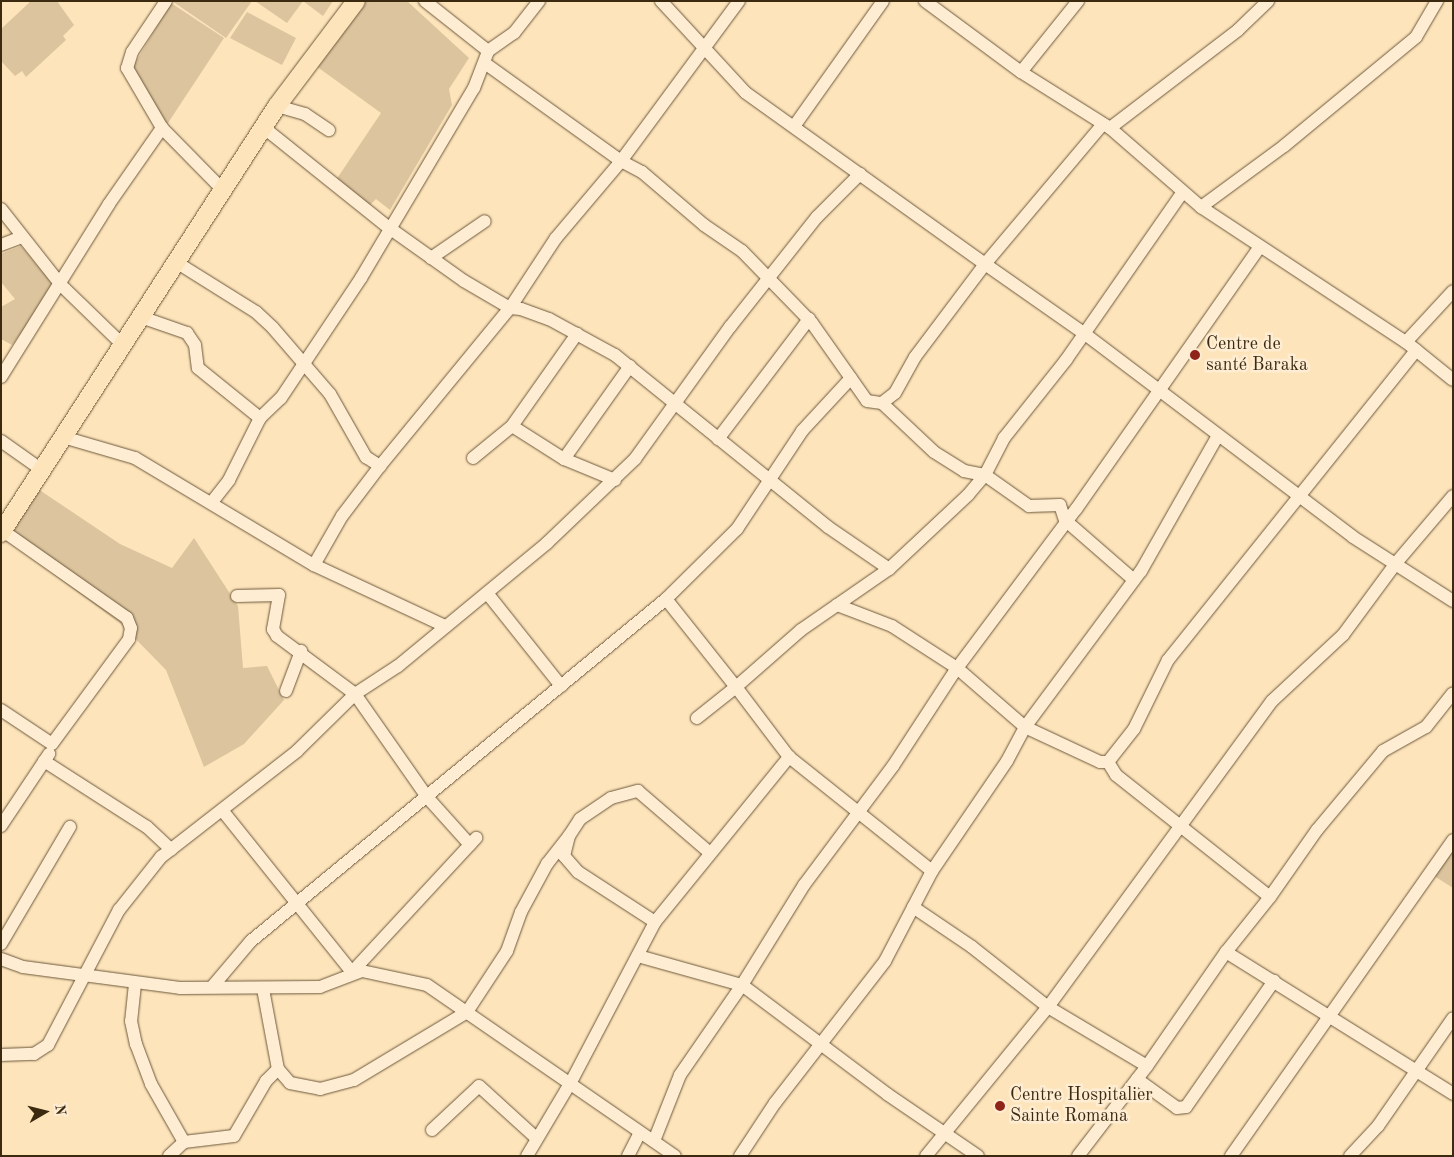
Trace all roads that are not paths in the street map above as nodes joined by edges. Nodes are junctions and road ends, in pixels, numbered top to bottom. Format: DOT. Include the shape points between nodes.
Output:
graph roads {
  1 [pos="166,1"];
  2 [pos="356,1"];
  3 [pos="425,1"];
  4 [pos="539,1"];
  5 [pos="661,1"];
  6 [pos="739,1"];
  7 [pos="883,1"];
  8 [pos="925,1"];
  9 [pos="1078,1"];
  10 [pos="1268,1"];
  11 [pos="1437,1"];
  12 [pos="704,50"];
  13 [pos="487,57"];
  14 [pos="1021,72"];
  15 [pos="276,106"];
  16 [pos="795,125"];
  17 [pos="1107,126"];
  18 [pos="162,128"];
  19 [pos="263,128"];
  20 [pos="330,130"];
  21 [pos="621,161"];
  22 [pos="860,174"];
  23 [pos="223,190"];
  24 [pos="1182,193"];
  25 [pos="1201,208"];
  26 [pos="1,209"];
  27 [pos="485,221"];
  28 [pos="388,227"];
  29 [pos="22,237"];
  30 [pos="1,245"];
  31 [pos="1259,248"];
  32 [pos="431,258"];
  33 [pos="176,262"];
  34 [pos="985,264"];
  35 [pos="769,280"];
  36 [pos="61,286"];
  37 [pos="1453,291"];
  38 [pos="510,308"];
  39 [pos="140,317"];
  40 [pos="809,320"];
  41 [pos="577,334"];
  42 [pos="1084,334"];
  43 [pos="123,345"];
  44 [pos="1411,346"];
  45 [pos="305,364"];
  46 [pos="630,366"];
  47 [pos="1,377"];
  48 [pos="851,378"];
  49 [pos="1453,380"];
  50 [pos="1158,390"];
  51 [pos="882,403"];
  52 [pos="674,404"];
  53 [pos="260,418"];
  54 [pos="512,426"];
  55 [pos="63,437"];
  56 [pos="1218,437"];
  57 [pos="718,439"];
  58 [pos="1,441"];
  59 [pos="473,458"];
  60 [pos="564,459"];
  61 [pos="380,466"];
  62 [pos="42,470"];
  63 [pos="986,476"];
  64 [pos="768,478"];
  65 [pos="615,480"];
  66 [pos="1298,496"];
  67 [pos="1453,496"];
  68 [pos="212,502"];
  69 [pos="1064,520"];
  70 [pos="2,532"];
  71 [pos="1396,563"];
  72 [pos="314,565"];
  73 [pos="889,569"];
  74 [pos="1134,580"];
  75 [pos="487,593"];
  76 [pos="237,596"];
  77 [pos="666,599"];
  78 [pos="1453,601"];
  79 [pos="837,605"];
  80 [pos="445,626"];
  81 [pos="300,651"];
  82 [pos="958,668"];
  83 [pos="561,686"];
  84 [pos="736,687"];
  85 [pos="286,691"];
  86 [pos="1453,693"];
  87 [pos="355,694"];
  88 [pos="1,710"];
  89 [pos="696,718"];
  90 [pos="1025,727"];
  91 [pos="52,744"];
  92 [pos="789,756"];
  93 [pos="44,761"];
  94 [pos="1108,762"];
  95 [pos="427,797"];
  96 [pos="222,810"];
  97 [pos="858,815"];
  98 [pos="1,826"];
  99 [pos="70,827"];
  100 [pos="1181,827"];
  101 [pos="569,836"];
  102 [pos="1453,840"];
  103 [pos="171,849"];
  104 [pos="710,853"];
  105 [pos="932,871"];
  106 [pos="1270,897"];
  107 [pos="296,904"];
  108 [pos="914,907"];
  109 [pos="655,922"];
  110 [pos="1,944"];
  111 [pos="1226,952"];
  112 [pos="638,956"];
  113 [pos="1,959"];
  114 [pos="352,972"];
  115 [pos="84,973"];
  116 [pos="1274,981"];
  117 [pos="135,984"];
  118 [pos="742,985"];
  119 [pos="212,987"];
  120 [pos="263,989"];
  121 [pos="1048,1006"];
  122 [pos="467,1012"];
  123 [pos="1330,1015"];
  124 [pos="1453,1018"];
  125 [pos="820,1045"];
  126 [pos="1,1055"];
  127 [pos="1147,1066"];
  128 [pos="278,1069"];
  129 [pos="1415,1073"];
  130 [pos="1137,1079"];
  131 [pos="571,1082"];
  132 [pos="1453,1094"];
  133 [pos="432,1130"];
  134 [pos="943,1130"];
  135 [pos="639,1134"];
  136 [pos="535,1137"];
  137 [pos="654,1141"];
  138 [pos="184,1142"];
  139 [pos="169,1156"];
  140 [pos="527,1156"];
  141 [pos="628,1156"];
  142 [pos="675,1156"];
  143 [pos="740,1156"];
  144 [pos="926,1156"];
  145 [pos="978,1156"];
  146 [pos="1078,1156"];
  147 [pos="1231,1156"];
  148 [pos="1350,1156"];
  1 -- 18 [label="street" via="132,52 127,68"];
  2 -- 15 [label="highway"];
  3 -- 13 [label="street"];
  4 -- 13 [label="street" via="514,33"];
  5 -- 12 [label="street"];
  6 -- 12 [label="street"];
  7 -- 16 [label="street"];
  8 -- 14 [label="street"];
  9 -- 14 [label="street"];
  10 -- 17 [label="street" via="1238,30"];
  11 -- 25 [label="street" via="1416,37 1284,146"];
  12 -- 16 [label="street" via="745,92"];
  12 -- 21 [label="street"];
  13 -- 21 [label="street"];
  13 -- 28 [label="street" via="438,151"];
  14 -- 17 [label="street"];
  15 -- 19 [label="highway"];
  15 -- 20 [label="street" via="305,114"];
  16 -- 22 [label="street"];
  17 -- 24 [label="street"];
  17 -- 34 [label="street"];
  18 -- 23 [label="street"];
  18 -- 36 [label="street" via="109,204"];
  19 -- 23 [label="highway"];
  19 -- 28 [label="street"];
  21 -- 35 [label="street" via="642,172 697,219 726,238"];
  21 -- 38 [label="street" via="556,238"];
  22 -- 34 [label="street"];
  22 -- 35 [label="street" via="817,217"];
  23 -- 33 [label="highway"];
  24 -- 25 [label="street"];
  24 -- 42 [label="street"];
  25 -- 31 [label="street"];
  26 -- 29 [label="street"];
  27 -- 32 [label="street"];
  28 -- 32 [label="street"];
  28 -- 45 [label="street"];
  29 -- 30 [label="street"];
  29 -- 36 [label="street"];
  31 -- 44 [label="street" via="1322,284"];
  31 -- 50 [label="street"];
  32 -- 38 [label="street"];
  33 -- 39 [label="highway"];
  33 -- 45 [label="street" via="256,312"];
  34 -- 42 [label="street"];
  34 -- 51 [label="street" via="915,357 895,393"];
  35 -- 40 [label="street"];
  35 -- 52 [label="street"];
  36 -- 43 [label="street"];
  36 -- 47 [label="street"];
  37 -- 44 [label="street"];
  38 -- 41 [label="street" via="549,319"];
  38 -- 61 [label="street"];
  39 -- 43 [label="highway"];
  39 -- 53 [label="street" via="187,333 196,345 198,368"];
  40 -- 48 [label="street"];
  40 -- 57 [label="street"];
  41 -- 46 [label="street"];
  41 -- 54 [label="street"];
  42 -- 50 [label="street"];
  42 -- 63 [label="street" via="1004,438"];
  43 -- 55 [label="highway"];
  44 -- 49 [label="street"];
  44 -- 66 [label="street"];
  45 -- 53 [label="street" via="280,400"];
  45 -- 61 [label="street" via="330,394 366,457"];
  46 -- 52 [label="street"];
  46 -- 60 [label="street"];
  48 -- 51 [label="street" via="867,401"];
  48 -- 64 [label="street" via="802,431"];
  50 -- 56 [label="street"];
  50 -- 69 [label="street" via="1076,510"];
  51 -- 63 [label="street" via="934,452 964,471"];
  52 -- 57 [label="street"];
  52 -- 65 [label="street" via="635,459"];
  53 -- 68 [label="street" via="229,480"];
  54 -- 59 [label="street"];
  54 -- 60 [label="street"];
  55 -- 62 [label="highway"];
  55 -- 68 [label="street" via="135,458"];
  56 -- 66 [label="street"];
  56 -- 74 [label="street"];
  57 -- 64 [label="street"];
  58 -- 62 [label="street"];
  60 -- 65 [label="street"];
  61 -- 72 [label="street" via="342,516"];
  62 -- 70 [label="highway"];
  63 -- 69 [label="street" via="1029,506 1060,505"];
  63 -- 73 [label="street"];
  64 -- 73 [label="street" via="828,527"];
  64 -- 77 [label="street" via="737,529"];
  65 -- 75 [label="street"];
  66 -- 71 [label="street"];
  66 -- 94 [label="street" via="1168,660 1134,729"];
  67 -- 71 [label="street"];
  68 -- 72 [label="street"];
  69 -- 74 [label="street"];
  69 -- 82 [label="street"];
  70 -- 91 [label="street" via="112,606 127,618 131,628 129,639"];
  71 -- 78 [label="street"];
  71 -- 100 [label="street" via="1343,635 1272,701"];
  72 -- 80 [label="street"];
  73 -- 79 [label="street"];
  74 -- 90 [label="street"];
  75 -- 80 [label="street"];
  75 -- 83 [label="street"];
  76 -- 81 [label="street" via="279,595 273,629 277,636"];
  77 -- 83 [label="street"];
  77 -- 84 [label="street"];
  79 -- 82 [label="street" via="892,626"];
  79 -- 84 [label="street" via="781,646"];
  80 -- 87 [label="street" via="398,666"];
  81 -- 85 [label="street"];
  81 -- 87 [label="street"];
  82 -- 90 [label="street"];
  82 -- 97 [label="street"];
  83 -- 95 [label="street"];
  84 -- 89 [label="street"];
  84 -- 92 [label="street"];
  86 -- 106 [label="street" via="1426,727 1383,751 1317,830"];
  87 -- 95 [label="street"];
  87 -- 96 [label="street" via="297,750"];
  88 -- 91 [label="street"];
  90 -- 94 [label="street" via="1100,762"];
  90 -- 105 [label="street" via="1007,761"];
  91 -- 93 [label="street"];
  92 -- 97 [label="street"];
  92 -- 104 [label="street"];
  93 -- 98 [label="street"];
  93 -- 103 [label="street" via="147,827"];
  94 -- 100 [label="street" via="1116,775"];
  95 -- 107 [label="street"];
  95 -- 114 [label="street" via="473,842"];
  96 -- 103 [label="street"];
  96 -- 107 [label="street"];
  97 -- 105 [label="street"];
  97 -- 118 [label="street" via="804,885"];
  99 -- 110 [label="street"];
  100 -- 106 [label="street"];
  100 -- 121 [label="street"];
  101 -- 104 [label="street" via="580,819 594,808 622,793 638,791"];
  101 -- 109 [label="street" via="564,856 578,872"];
  101 -- 122 [label="street" via="547,864 521,912 508,951"];
  102 -- 123 [label="street"];
  103 -- 115 [label="street" via="137,882"];
  104 -- 109 [label="street"];
  105 -- 108 [label="street"];
  106 -- 111 [label="street"];
  107 -- 114 [label="street"];
  107 -- 119 [label="street" via="251,941"];
  108 -- 121 [label="street" via="972,946"];
  108 -- 125 [label="street" via="885,962"];
  109 -- 112 [label="street"];
  111 -- 116 [label="street"];
  111 -- 127 [label="street"];
  112 -- 118 [label="street"];
  112 -- 131 [label="street"];
  113 -- 115 [label="street" via="23,967"];
  114 -- 120 [label="street" via="330,986"];
  114 -- 122 [label="street" via="427,985"];
  115 -- 117 [label="street"];
  115 -- 126 [label="street" via="48,1045 34,1054"];
  116 -- 123 [label="street"];
  116 -- 130 [label="street" via="1186,1107 1177,1108"];
  117 -- 119 [label="street"];
  117 -- 138 [label="street" via="131,1021 136,1044 151,1084"];
  118 -- 125 [label="street"];
  118 -- 137 [label="street" via="680,1075"];
  119 -- 120 [label="street"];
  120 -- 128 [label="street"];
  121 -- 127 [label="street"];
  121 -- 134 [label="street"];
  122 -- 128 [label="street" via="336,1086 303,1088 290,1083"];
  122 -- 131 [label="street"];
  123 -- 129 [label="street"];
  123 -- 147 [label="street"];
  124 -- 129 [label="street"];
  125 -- 134 [label="street"];
  125 -- 143 [label="street"];
  127 -- 130 [label="street"];
  128 -- 138 [label="street" via="266,1080 234,1136"];
  129 -- 132 [label="street"];
  129 -- 148 [label="street" via="1378,1126"];
  130 -- 146 [label="street"];
  131 -- 135 [label="street"];
  131 -- 136 [label="street"];
  133 -- 136 [label="street" via="480,1086"];
  134 -- 144 [label="street"];
  134 -- 145 [label="street"];
  135 -- 137 [label="street"];
  135 -- 141 [label="street"];
  136 -- 140 [label="street"];
  137 -- 142 [label="street"];
  138 -- 139 [label="street"];
}
